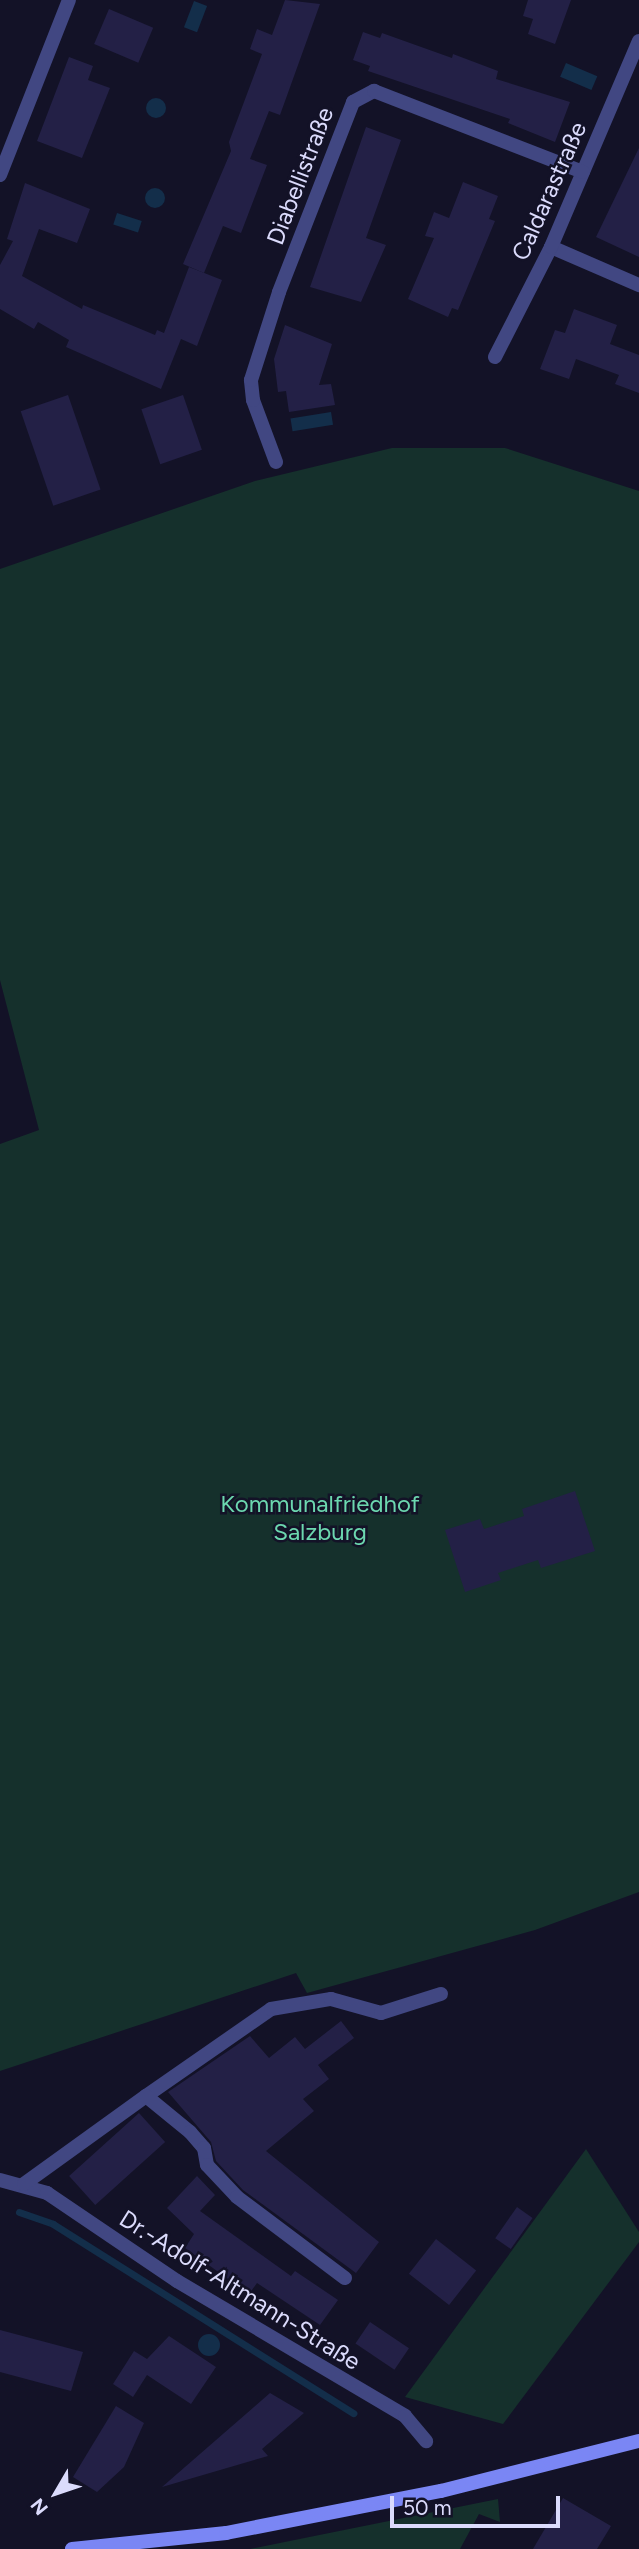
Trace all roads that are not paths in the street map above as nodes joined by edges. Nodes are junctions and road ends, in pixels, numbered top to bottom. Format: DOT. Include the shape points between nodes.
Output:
graph roads {
  1 [pos="69,0"];
  2 [pos="639,41"];
  3 [pos="583,172"];
  4 [pos="0,176"];
  5 [pos="551,247"];
  6 [pos="639,285"];
  7 [pos="495,357"];
  8 [pos="276,462"];
  9 [pos="440,1994"];
  10 [pos="146,2096"];
  11 [pos="0,2180"];
  12 [pos="24,2184"];
  13 [pos="345,2278"];
  14 [pos="426,2441"];
  15 [pos="639,2441"];
  16 [pos="72,2549"];
  1 -- 4 [label="street"];
  2 -- 3 [label="street, Caldarastraße"];
  3 -- 5 [label="street, Caldarastraße"];
  3 -- 8 [label="street, Diabellistraße" via="374,91 353,102 279,292 251,380 253,400"];
  5 -- 6 [label="street"];
  5 -- 7 [label="street, Caldarastraße"];
  9 -- 10 [label="street" via="381,2013 331,1999 271,2009"];
  10 -- 12 [label="street"];
  10 -- 13 [label="street" via="190,2132 204,2148 207,2165 237,2197"];
  11 -- 12 [label="street, Dr.-Adolf-Altmann-Straße"];
  12 -- 14 [label="street, Dr.-Adolf-Altmann-Straße" via="47,2193 177,2281 405,2416"];
  15 -- 16 [label="main road" via="442,2491 226,2533"];
}
